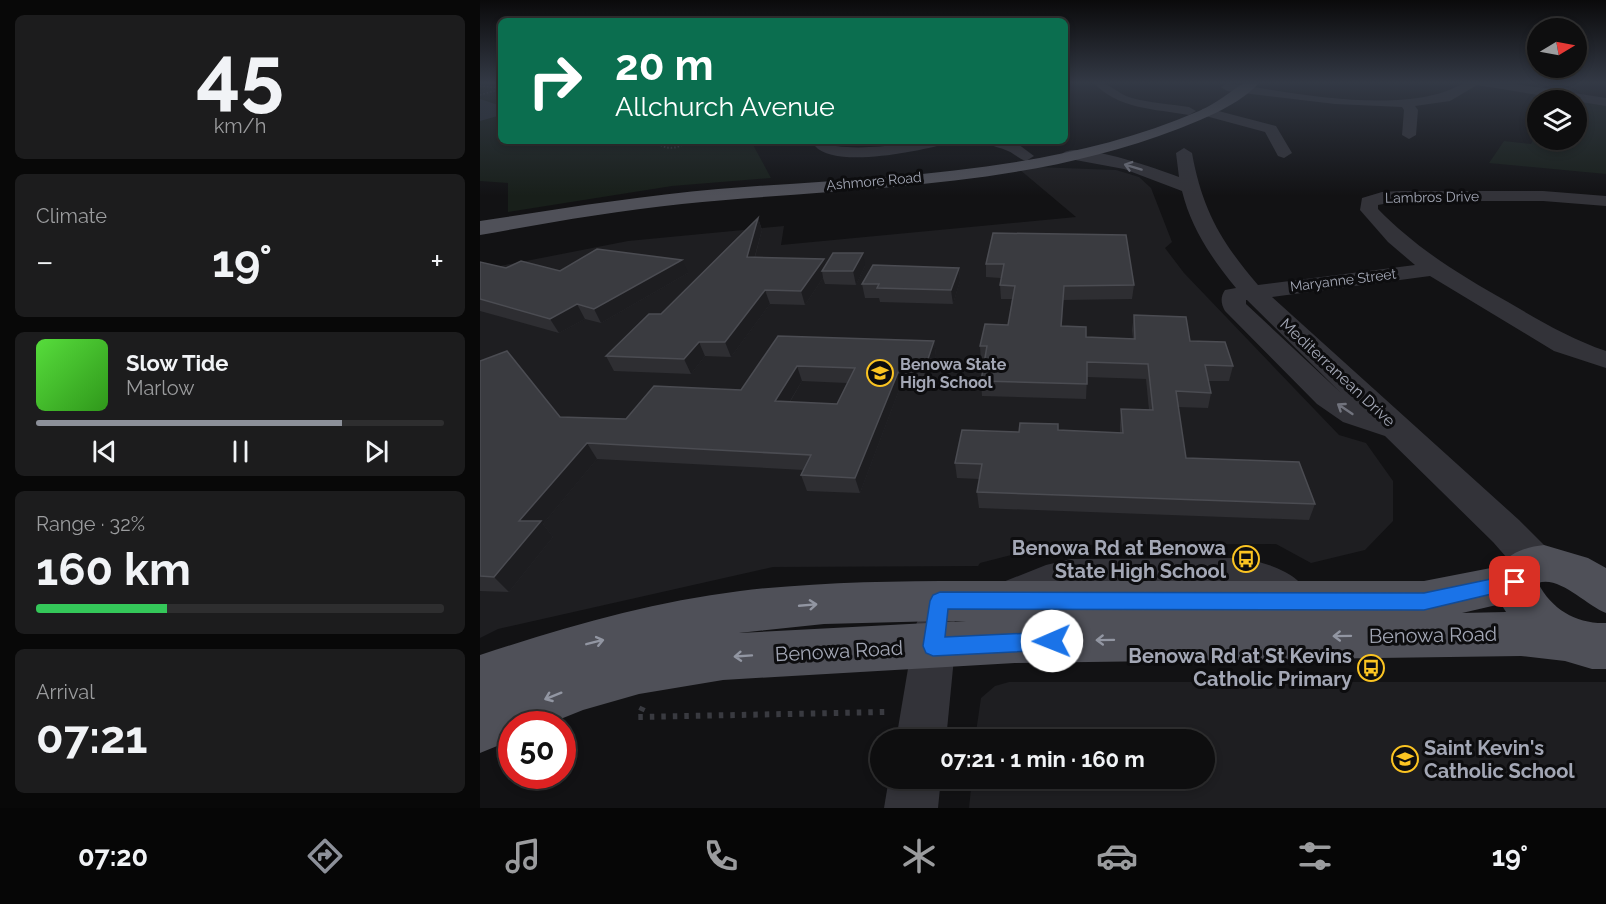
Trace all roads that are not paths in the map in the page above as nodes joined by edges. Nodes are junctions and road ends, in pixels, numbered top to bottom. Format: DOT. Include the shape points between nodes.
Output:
graph roads {
  1 [pos="1173,120"];
  2 [pos="1181,120"];
  3 [pos="1231,120"];
  4 [pos="1410,120"];
  5 [pos="1409,135"];
  6 [pos="825,144"];
  7 [pos="915,144"];
  8 [pos="1002,144"];
  9 [pos="1184,153"];
  10 [pos="1284,153"];
  11 [pos="1070,154"];
  12 [pos="1026,156"];
  13 [pos="1188,187"];
  14 [pos="1606,201"];
  15 [pos="480,221"];
  16 [pos="480,228"];
  17 [pos="1434,269"];
  18 [pos="1251,291"];
  19 [pos="1606,360"];
  20 [pos="1525,573"];
  21 [pos="1606,593"];
  22 [pos="940,601"];
  23 [pos="933,646"];
  24 [pos="1596,646"];
  25 [pos="480,680"];
  26 [pos="480,726"];
  27 [pos="922,729"];
  28 [pos="914,789"];
  29 [pos="911,808"];
  1 -- 12 [label="main road, Ashmore Road"];
  2 -- 11 [label="main road, Ashmore Road" via="1150,134"];
  3 -- 10 [label="street" via="1271,129"];
  4 -- 5 [label="street"];
  6 -- 7 [label="street" via="828,150 849,152"];
  8 -- 12 [label="street"];
  9 -- 13 [label="street, Mediterranean Drive"];
  13 -- 11 [label="street, one-way" via="1126,165"];
  11 -- 16 [label="main road, Ashmore Road" via="927,176 631,203"];
  12 -- 15 [label="main road, Ashmore Road" via="925,170 626,198"];
  13 -- 18 [label="street, Mediterranean Drive" via="1201,221 1223,259"];
  14 -- 17 [label="street, Lambros Drive" via="1543,196 1399,196 1369,202 1369,210 1395,238"];
  17 -- 18 [label="street, Maryanne Street"];
  17 -- 19 [label="street, Lambros Drive" via="1563,345"];
  18 -- 20 [label="street, Mediterranean Drive" via="1506,531"];
  20 -- 21 [label="main road" via="1568,569"];
  20 -- 22 [label="main road, Benowa Road" via="1424,601"];
  20 -- 24 [label="main road" via="1524,606 1544,624"];
  22 -- 23 [label="street"];
  25 -- 22 [label="main road, Benowa Road, one-way" via="564,650 651,628 739,612 824,604"];
  24 -- 23 [label="main road, Benowa Road, one-way" via="1509,634 1015,641"];
  23 -- 26 [label="main road, Benowa Road, one-way" via="723,657 639,670 582,685"];
  23 -- 27 [label="street"];
  28 -- 29 [label="street"];
}
